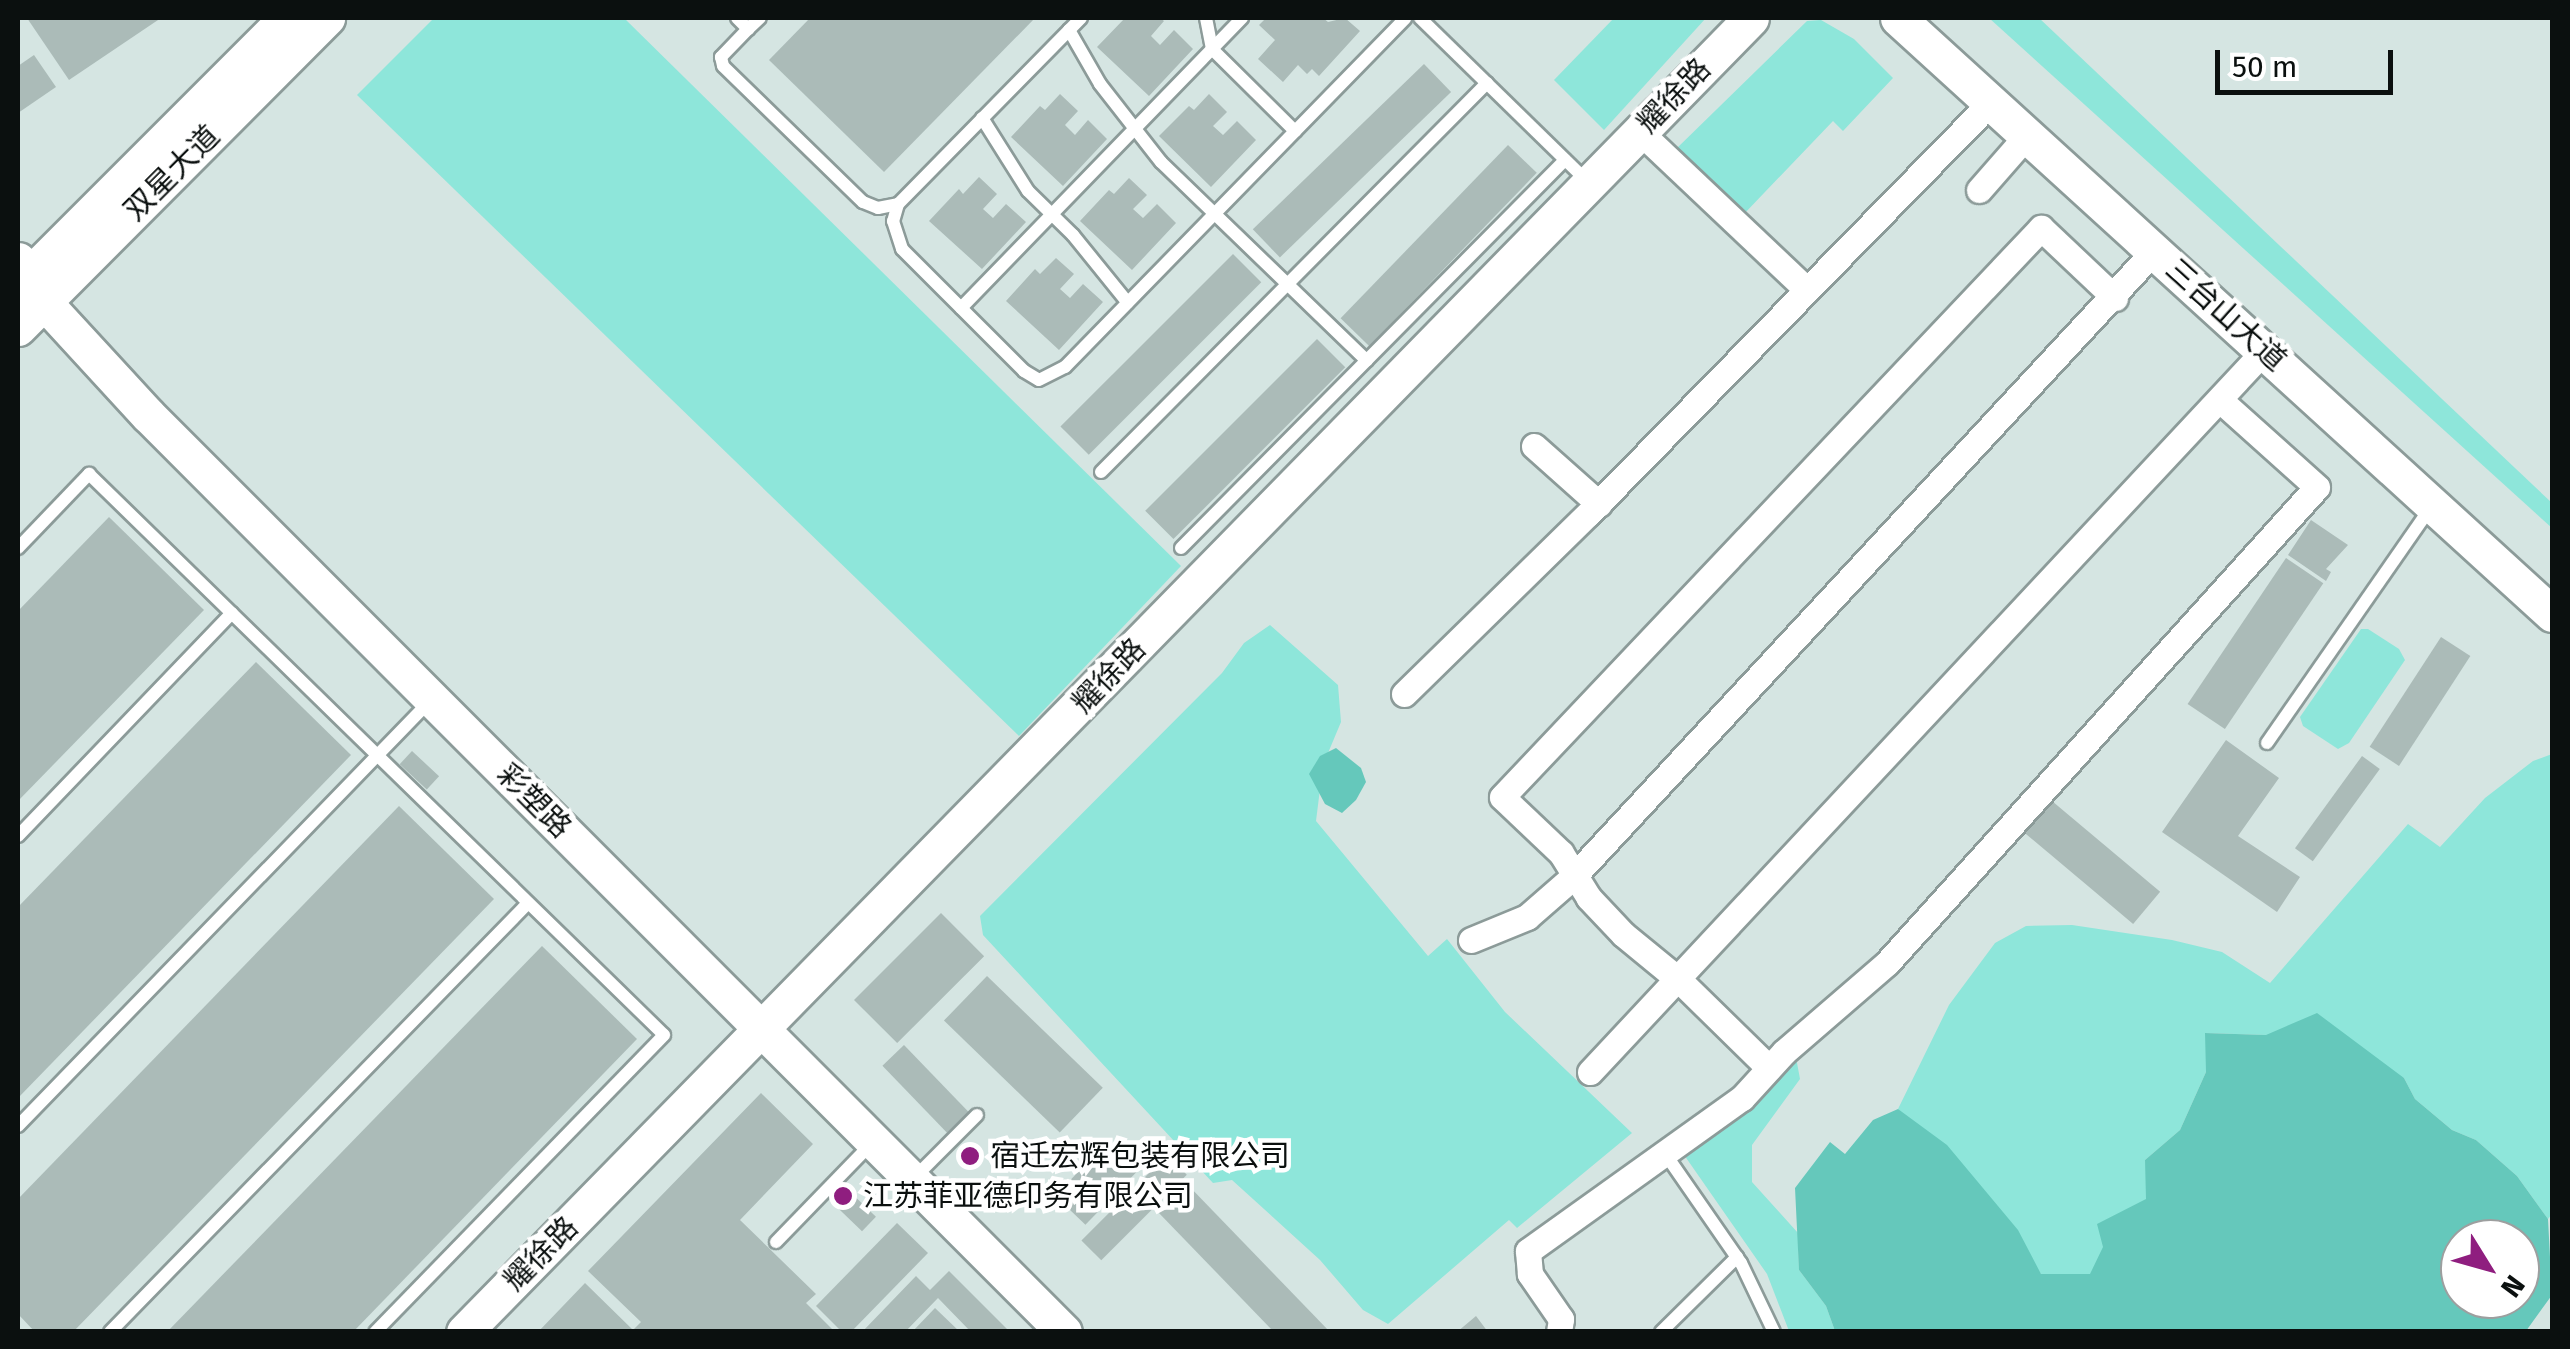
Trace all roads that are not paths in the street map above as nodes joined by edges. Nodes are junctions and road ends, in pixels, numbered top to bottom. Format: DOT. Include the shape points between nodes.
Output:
graph roads {
  1 [pos="286,18"];
  2 [pos="327,18"];
  3 [pos="737,18"];
  4 [pos="760,18"];
  5 [pos="1081,18"];
  6 [pos="1206,18"];
  7 [pos="1242,18"];
  8 [pos="1405,18"];
  9 [pos="1420,18"];
  10 [pos="1750,18"];
  11 [pos="1898,18"];
  12 [pos="1934,18"];
  13 [pos="748,29"];
  14 [pos="1069,30"];
  15 [pos="1212,49"];
  16 [pos="1487,83"];
  17 [pos="1992,102"];
  18 [pos="982,118"];
  19 [pos="1133,130"];
  20 [pos="1295,131"];
  21 [pos="1640,132"];
  22 [pos="2028,134"];
  23 [pos="1577,172"];
  24 [pos="1979,190"];
  25 [pos="898,204"];
  26 [pos="1215,213"];
  27 [pos="1051,215"];
  28 [pos="2155,250"];
  29 [pos="27,281"];
  30 [pos="1288,284"];
  31 [pos="1807,290"];
  32 [pos="2115,298"];
  33 [pos="1128,303"];
  34 [pos="961,308"];
  35 [pos="18,328"];
  36 [pos="2264,350"];
  37 [pos="1367,361"];
  38 [pos="2220,400"];
  39 [pos="1534,446"];
  40 [pos="1101,472"];
  41 [pos="1599,504"];
  42 [pos="2433,504"];
  43 [pos="18,548"];
  44 [pos="1181,548"];
  45 [pos="2552,581"];
  46 [pos="232,613"];
  47 [pos="2552,614"];
  48 [pos="1404,694"];
  49 [pos="432,699"];
  50 [pos="2267,743"];
  51 [pos="377,756"];
  52 [pos="18,836"];
  53 [pos="1574,876"];
  54 [pos="528,903"];
  55 [pos="1471,940"];
  56 [pos="1679,980"];
  57 [pos="763,1031"];
  58 [pos="1769,1068"];
  59 [pos="1590,1072"];
  60 [pos="977,1115"];
  61 [pos="18,1126"];
  62 [pos="873,1141"];
  63 [pos="1664,1152"];
  64 [pos="912,1180"];
  65 [pos="776,1242"];
  66 [pos="1737,1257"];
  67 [pos="1059,1330"];
  68 [pos="110,1332"];
  69 [pos="375,1332"];
  70 [pos="464,1332"];
  71 [pos="1559,1332"];
  72 [pos="1661,1332"];
  73 [pos="1774,1332"];
  1 -- 29 [label="street, 双星大道"];
  2 -- 29 [label="street, 双星大道"];
  3 -- 13 [label="lane"];
  4 -- 13 [label="lane"];
  5 -- 14 [label="lane"];
  6 -- 15 [label="lane"];
  7 -- 15 [label="lane"];
  8 -- 20 [label="lane"];
  9 -- 16 [label="lane"];
  10 -- 21 [label="street, 耀徐路"];
  11 -- 17 [label="street, 三台山大道"];
  12 -- 45 [label="street, 三台山大道"];
  13 -- 25 [label="lane" via="721,56 723,66 863,202 878,208"];
  14 -- 18 [label="lane"];
  14 -- 19 [label="lane"];
  15 -- 19 [label="lane"];
  15 -- 20 [label="lane"];
  16 -- 23 [label="lane"];
  16 -- 30 [label="lane"];
  17 -- 22 [label="street, 三台山大道"];
  17 -- 31 [label="street"];
  18 -- 25 [label="lane"];
  18 -- 27 [label="lane" via="1012,170"];
  19 -- 26 [label="lane"];
  19 -- 27 [label="lane"];
  20 -- 26 [label="lane"];
  21 -- 23 [label="street, 耀徐路"];
  21 -- 31 [label="street"];
  22 -- 24 [label="street"];
  22 -- 28 [label="street, 三台山大道"];
  23 -- 37 [label="lane"];
  23 -- 57 [label="street, 耀徐路"];
  25 -- 34 [label="lane" via="892,221 902,249"];
  26 -- 30 [label="lane"];
  26 -- 33 [label="lane"];
  27 -- 33 [label="lane"];
  27 -- 34 [label="lane"];
  28 -- 32 [label="street"];
  28 -- 36 [label="street, 三台山大道"];
  29 -- 35 [label="street, 双星大道"];
  29 -- 49 [label="street, 彩塑路" via="148,415"];
  30 -- 37 [label="lane"];
  30 -- 40 [label="lane"];
  31 -- 41 [label="street"];
  32 -- 53 [label="street"];
  32 -- 53 [label="street" via="2041,228 1502,797 1560,853"];
  33 -- 34 [label="lane" via="1065,367 1039,380"];
  36 -- 38 [label="street"];
  36 -- 42 [label="street, 三台山大道"];
  37 -- 44 [label="lane"];
  38 -- 56 [label="street"];
  38 -- 58 [label="street" via="2318,487 1887,964"];
  39 -- 41 [label="street"];
  41 -- 48 [label="street"];
  42 -- 47 [label="street, 三台山大道"];
  42 -- 50 [label="lane"];
  43 -- 46 [label="lane" via="90,474"];
  46 -- 51 [label="lane"];
  46 -- 52 [label="lane"];
  49 -- 51 [label="lane"];
  49 -- 57 [label="street, 彩塑路"];
  51 -- 54 [label="lane"];
  51 -- 61 [label="lane"];
  53 -- 55 [label="street" via="1527,916"];
  53 -- 56 [label="street" via="1623,934"];
  54 -- 68 [label="lane"];
  54 -- 69 [label="lane" via="664,1035"];
  56 -- 58 [label="street"];
  56 -- 59 [label="street"];
  57 -- 62 [label="street, 彩塑路"];
  57 -- 70 [label="street, 耀徐路"];
  58 -- 63 [label="street" via="1742,1098"];
  60 -- 64 [label="lane"];
  62 -- 64 [label="street, 彩塑路"];
  62 -- 65 [label="lane"];
  63 -- 66 [label="lane"];
  63 -- 71 [label="street" via="1528,1251 1530,1274 1561,1319"];
  64 -- 67 [label="street, 彩塑路"];
  66 -- 72 [label="lane"];
  66 -- 73 [label="lane"];
}
